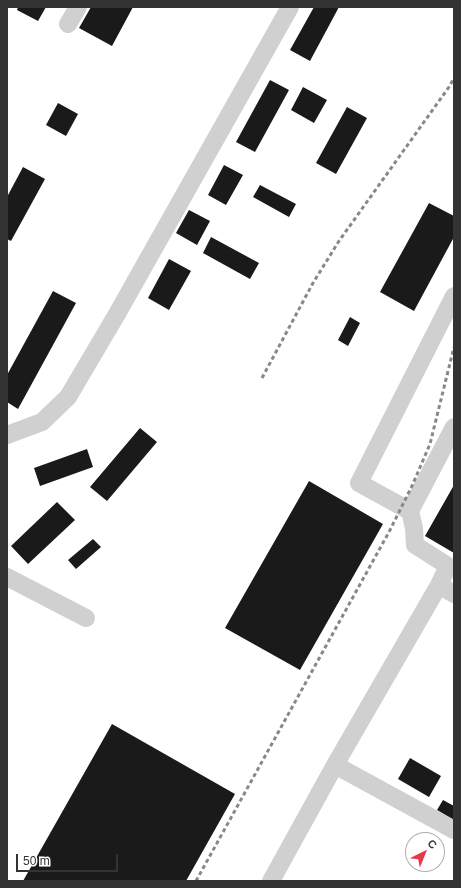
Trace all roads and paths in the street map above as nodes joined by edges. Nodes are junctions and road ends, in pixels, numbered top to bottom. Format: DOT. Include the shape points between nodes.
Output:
graph roads {
  1 [pos="78,7"];
  2 [pos="290,7"];
  3 [pos="68,24"];
  4 [pos="454,296"];
  5 [pos="454,427"];
  6 [pos="7,435"];
  7 [pos="410,511"];
  8 [pos="7,577"];
  9 [pos="438,585"];
  10 [pos="454,594"];
  11 [pos="86,618"];
  12 [pos="335,765"];
  13 [pos="454,830"];
  14 [pos="271,881"];
  1 -- 3 [label="lane"];
  2 -- 6 [label="lane" via="68,398 42,422"];
  4 -- 7 [label="lane" via="359,483"];
  5 -- 7 [label="lane"];
  7 -- 9 [label="lane" via="415,545 448,566"];
  8 -- 11 [label="lane"];
  9 -- 10 [label="lane"];
  9 -- 12 [label="lane"];
  12 -- 13 [label="lane"];
  12 -- 14 [label="lane"];
}
